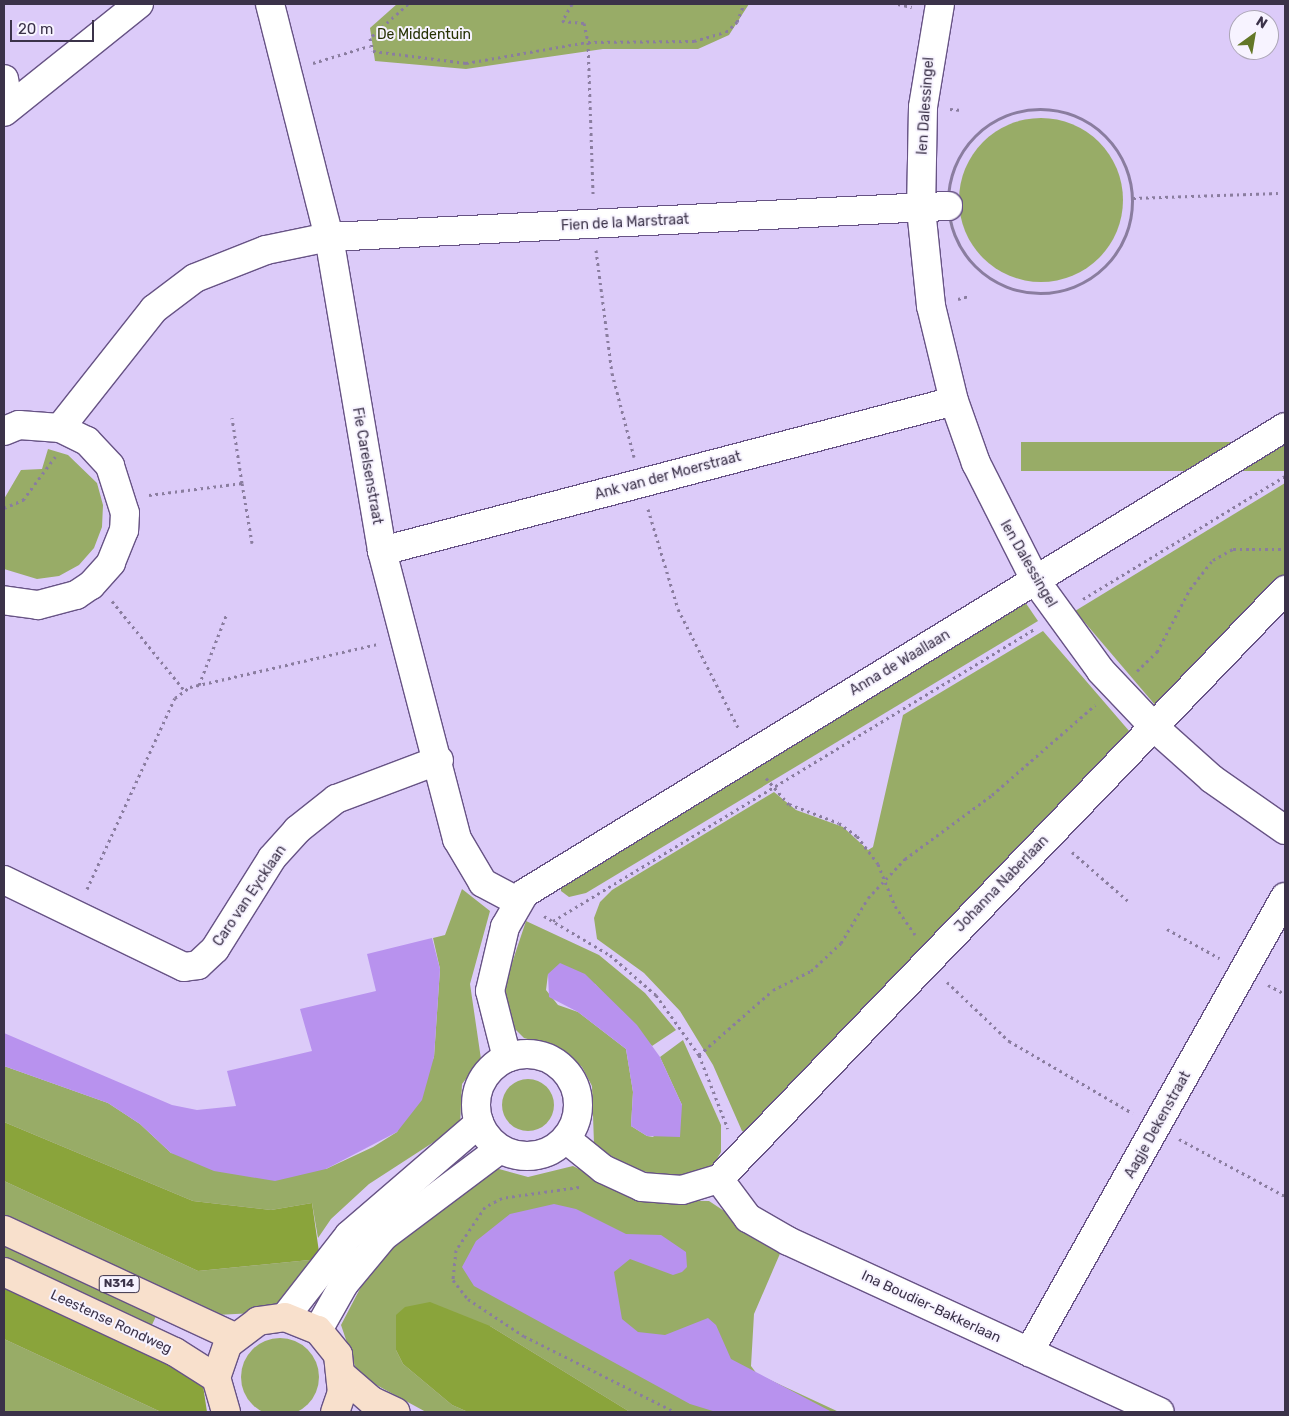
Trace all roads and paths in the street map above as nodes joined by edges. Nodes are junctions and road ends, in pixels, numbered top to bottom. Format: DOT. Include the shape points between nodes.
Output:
graph roads {
  1 [pos="139,4"];
  2 [pos="270,4"];
  3 [pos="408,4"];
  4 [pos="572,4"];
  5 [pos="744,4"];
  6 [pos="940,4"];
  7 [pos="588,42"];
  8 [pos="370,46"];
  9 [pos="284,66"];
  10 [pos="4,79"];
  11 [pos="6,110"];
  12 [pos="1278,193"];
  13 [pos="1133,198"];
  14 [pos="948,206"];
  15 [pos="921,209"];
  16 [pos="594,225"];
  17 [pos="328,238"];
  18 [pos="954,401"];
  19 [pos="232,418"];
  20 [pos="1285,428"];
  21 [pos="4,431"];
  22 [pos="66,431"];
  23 [pos="1285,476"];
  24 [pos="242,483"];
  25 [pos="640,483"];
  26 [pos="123,498"];
  27 [pos="4,508"];
  28 [pos="252,543"];
  29 [pos="1285,549"];
  30 [pos="382,551"];
  31 [pos="1036,580"];
  32 [pos="96,581"];
  33 [pos="1285,590"];
  34 [pos="4,600"];
  35 [pos="227,613"];
  36 [pos="1058,614"];
  37 [pos="406,638"];
  38 [pos="199,685"];
  39 [pos="1116,688"];
  40 [pos="185,691"];
  41 [pos="1155,728"];
  42 [pos="752,753"];
  43 [pos="439,760"];
  44 [pos="773,786"];
  45 [pos="1285,830"];
  46 [pos="1052,834"];
  47 [pos="4,880"];
  48 [pos="886,880"];
  49 [pos="1285,897"];
  50 [pos="517,901"];
  51 [pos="1128,901"];
  52 [pos="75,915"];
  53 [pos="553,921"];
  54 [pos="928,960"];
  55 [pos="698,1055"];
  56 [pos="507,1058"];
  57 [pos="479,1123"];
  58 [pos="1158,1127"];
  59 [pos="566,1139"];
  60 [pos="500,1148"];
  61 [pos="729,1171"];
  62 [pos="610,1173"];
  63 [pos="1285,1196"];
  64 [pos="4,1230"];
  65 [pos="4,1272"];
  66 [pos="285,1317"];
  67 [pos="318,1330"];
  68 [pos="234,1336"];
  69 [pos="1028,1352"];
  70 [pos="343,1376"];
  71 [pos="216,1378"];
  72 [pos="226,1412"];
  73 [pos="335,1412"];
  74 [pos="396,1412"];
  75 [pos="674,1412"];
  76 [pos="1159,1412"];
  1 -- 11 [label="street"];
  2 -- 9 [label="street, Fie Carelsenstraat"];
  3 -- 8 [label="path" via="380,25"];
  4 -- 7 [label="path" via="562,21 584,23"];
  5 -- 7 [label="path" via="737,22 726,32 694,41"];
  6 -- 15 [label="street, Ien Dalessingel" via="923,107"];
  7 -- 8 [label="path" via="466,63 388,54 373,51"];
  7 -- 16 [label="path"];
  8 -- 9 [label="path" via="317,63"];
  9 -- 17 [label="street, Fie Carelsenstraat"];
  10 -- 11 [label="street"];
  12 -- 13 [label="path"];
  13 -- 14 [label="path" via="1127,233 1106,266 1074,287 1045,292 1016,290 982,272 958,242"];
  13 -- 14 [label="path" via="1128,172 1104,134 1086,120 1042,108 1020,110 980,130 958,158"];
  14 -- 15 [label="street"];
  15 -- 16 [label="street, Fien de la Marstraat"];
  15 -- 18 [label="street, Ien Dalessingel" via="931,306"];
  16 -- 17 [label="street, Fien de la Marstraat"];
  16 -- 25 [label="path" via="612,373"];
  17 -- 22 [label="street, Fien de la Marstraat" via="266,250 195,278 154,308 122,343"];
  17 -- 30 [label="street, Fie Carelsenstraat"];
  18 -- 25 [label="street, Ank van der Moerstraat"];
  18 -- 31 [label="street, Ien Dalessingel" via="976,463"];
  19 -- 24 [label="path"];
  20 -- 31 [label="street, Anna de Waallaan"];
  21 -- 22 [label="street" via="19,425"];
  22 -- 26 [label="street" via="87,441 110,466"];
  22 -- 27 [label="path" via="23,500"];
  23 -- 36 [label="path"];
  24 -- 26 [label="path"];
  24 -- 28 [label="path"];
  25 -- 30 [label="street, Ank van der Moerstraat"];
  25 -- 42 [label="path" via="678,609"];
  26 -- 32 [label="street" via="124,530 111,563"];
  29 -- 39 [label="path" via="1233,549 1213,560 1190,589 1157,652"];
  30 -- 37 [label="street, Fie Carelsenstraat"];
  31 -- 36 [label="street, Ien Dalessingel"];
  31 -- 42 [label="street, Anna de Waallaan"];
  32 -- 34 [label="street" via="76,595 38,605"];
  32 -- 40 [label="path"];
  33 -- 41 [label="street, Johanna Naberlaan"];
  35 -- 38 [label="path"];
  36 -- 39 [label="street, Ien Dalessingel"];
  36 -- 44 [label="path"];
  37 -- 38 [label="path"];
  37 -- 43 [label="street, Fie Carelsenstraat"];
  38 -- 40 [label="path"];
  39 -- 41 [label="street, Ien Dalessingel"];
  39 -- 48 [label="path" via="992,795 925,842"];
  40 -- 52 [label="path" via="175,698"];
  41 -- 45 [label="street, Ien Dalessingel" via="1212,778"];
  41 -- 46 [label="street, Johanna Naberlaan"];
  42 -- 44 [label="path"];
  42 -- 50 [label="street, Anna de Waallaan" via="551,875"];
  43 -- 50 [label="street, Fie Carelsenstraat" via="458,839 484,883"];
  43 -- 52 [label="street, Caro van Eycklaan" via="336,800 296,830 272,858 216,949 198,965 184,967"];
  44 -- 48 [label="path" via="800,810 848,829 868,850"];
  44 -- 53 [label="path"];
  46 -- 51 [label="path"];
  46 -- 54 [label="street, Johanna Naberlaan"];
  47 -- 52 [label="street, Caro van Eycklaan"];
  48 -- 54 [label="path" via="906,925"];
  48 -- 55 [label="path" via="868,898 841,943 812,971 773,990"];
  49 -- 58 [label="street, Aagje Dekenstraat"];
  50 -- 53 [label="path"];
  50 -- 56 [label="street" via="505,927 490,991"];
  53 -- 55 [label="path" via="610,955 642,981 673,1015"];
  54 -- 58 [label="path" via="1010,1041"];
  54 -- 61 [label="street, Johanna Naberlaan"];
  55 -- 61 [label="path" via="720,1102"];
  56 -- 57 [label="street" via="483,1079 477,1094"];
  56 -- 59 [label="street" via="542,1056 570,1077 578,1111"];
  57 -- 60 [label="street"];
  57 -- 66 [label="street" via="348,1235"];
  58 -- 63 [label="path"];
  58 -- 69 [label="street, Aagje Dekenstraat"];
  59 -- 60 [label="street" via="534,1156"];
  59 -- 62 [label="street"];
  60 -- 67 [label="street" via="384,1236 344,1284"];
  61 -- 62 [label="street" via="666,1191"];
  61 -- 69 [label="street, Ina Boudier-Bakkerlaan" via="737,1208 761,1226"];
  62 -- 75 [label="path" via="593,1186 502,1198 485,1207 456,1250 453,1280 468,1299 524,1336"];
  64 -- 68 [label="main road, N314"];
  65 -- 71 [label="main road, Leestense Rondweg / N314" via="175,1352"];
  66 -- 67 [label="main road"];
  66 -- 68 [label="main road" via="258,1321"];
  67 -- 70 [label="main road" via="338,1355"];
  68 -- 71 [label="main road" via="223,1353"];
  69 -- 76 [label="street, Ina Boudier-Bakkerlaan"];
  70 -- 73 [label="main road"];
  70 -- 74 [label="main road" via="372,1400"];
  71 -- 72 [label="main road"];
}
